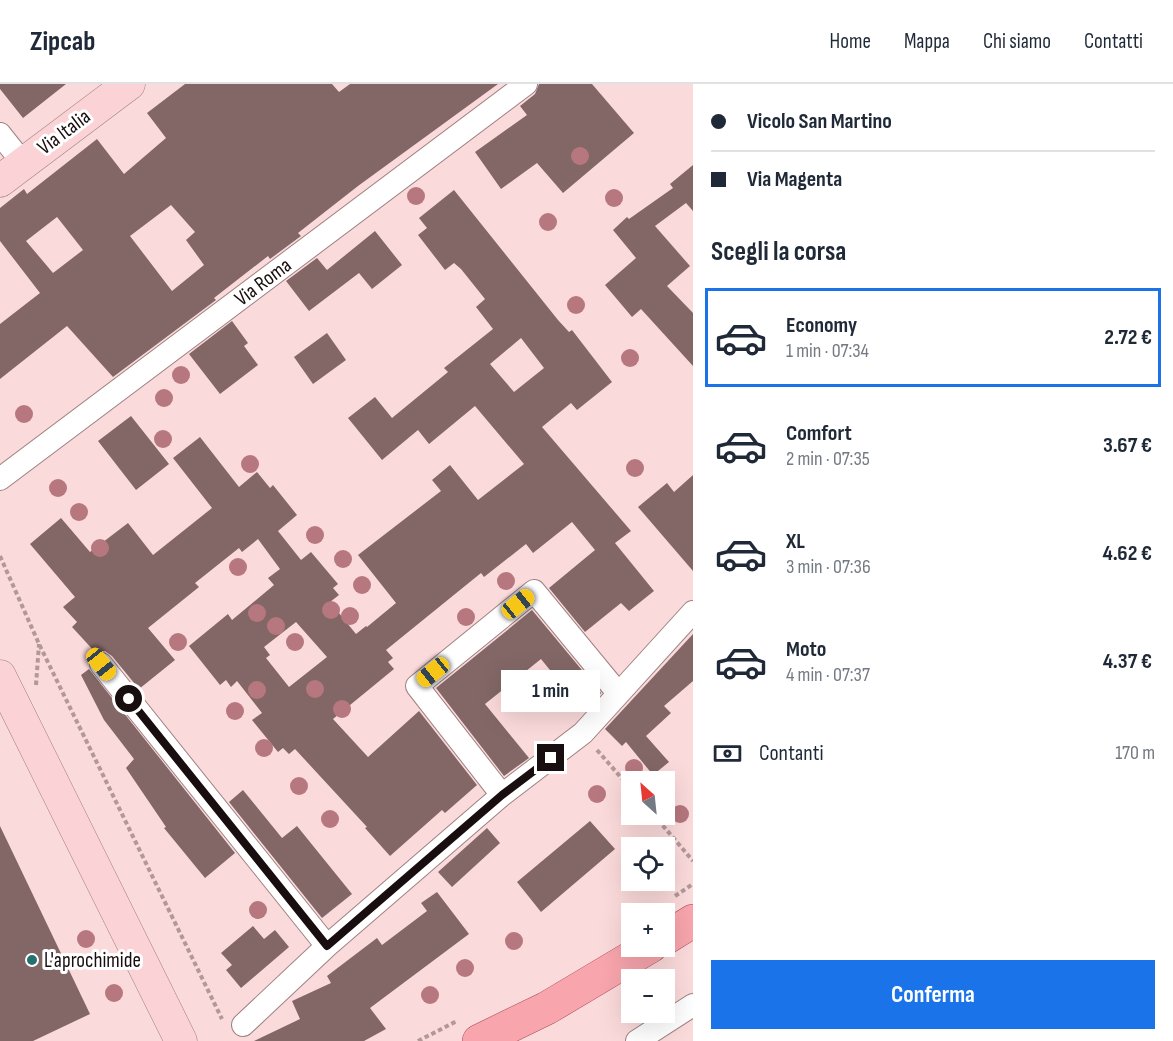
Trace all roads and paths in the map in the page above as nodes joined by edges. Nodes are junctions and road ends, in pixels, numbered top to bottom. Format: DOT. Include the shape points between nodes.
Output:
graph roads {
  1 [pos="129,84"];
  2 [pos="526,84"];
  3 [pos="0,134"];
  4 [pos="11,172"];
  5 [pos="0,479"];
  6 [pos="0,556"];
  7 [pos="693,612"];
  8 [pos="101,664"];
  9 [pos="0,676"];
  10 [pos="618,693"];
  11 [pos="583,733"];
  12 [pos="621,776"];
  13 [pos="502,795"];
  14 [pos="662,825"];
  15 [pos="693,861"];
  16 [pos="693,921"];
  17 [pos="675,932"];
  18 [pos="327,946"];
  19 [pos="633,957"];
  20 [pos="693,1005"];
  21 [pos="233,1022"];
  22 [pos="180,1038"];
  23 [pos="479,1041"];
  24 [pos="637,1041"];
  1 -- 4 [label="main road, Via Italia"];
  2 -- 5 [label="street, Via Roma"];
  3 -- 4 [label="street"];
  6 -- 21 [label="path" via="45,654"];
  7 -- 10 [label="street"];
  8 -- 18 [label="street"];
  9 -- 22 [label="main road"];
  10 -- 11 [label="street"];
  10 -- 13 [label="street" via="534,591 417,686"];
  11 -- 12 [label="path"];
  11 -- 13 [label="street"];
  13 -- 18 [label="street"];
  14 -- 15 [label="path"];
  16 -- 17 [label="main road"];
  18 -- 21 [label="street"];
  19 -- 23 [label="main road" via="547,1008"];
  20 -- 24 [label="street"];
}
